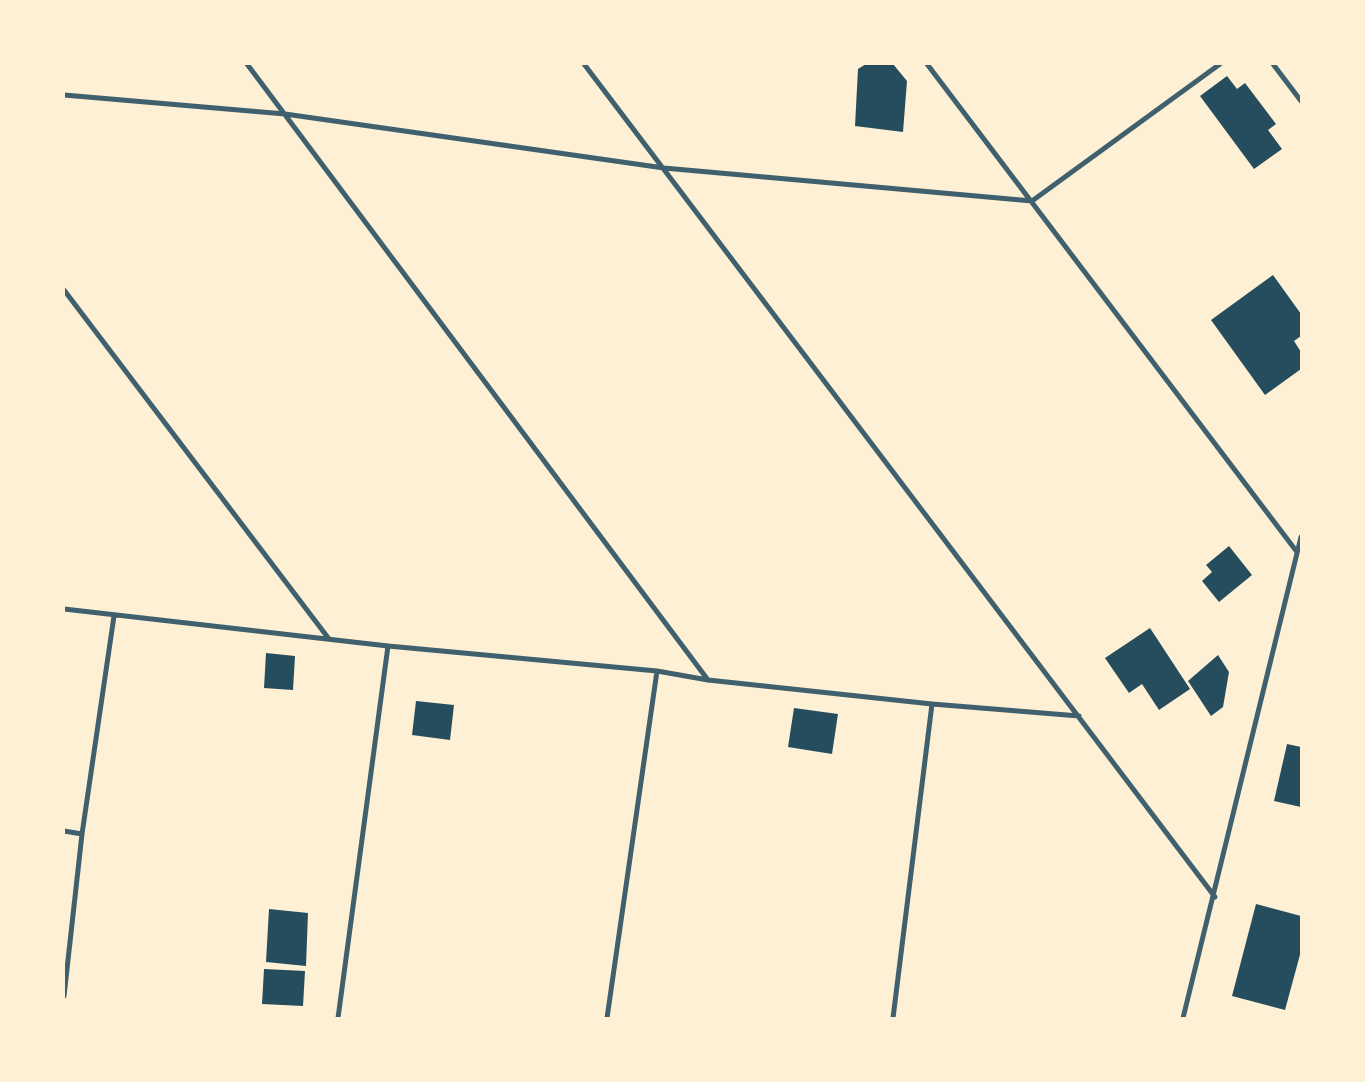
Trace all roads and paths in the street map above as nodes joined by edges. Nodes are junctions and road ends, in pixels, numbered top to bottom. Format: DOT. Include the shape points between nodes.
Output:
graph roads {
  1 [pos="247,64"];
  2 [pos="584,64"];
  3 [pos="927,64"];
  4 [pos="1220,64"];
  5 [pos="1273,64"];
  6 [pos="64,95"];
  7 [pos="1301,101"];
  8 [pos="285,114"];
  9 [pos="664,168"];
  10 [pos="1032,201"];
  11 [pos="64,290"];
  12 [pos="1301,537"];
  13 [pos="1297,552"];
  14 [pos="64,609"];
  15 [pos="114,616"];
  16 [pos="329,639"];
  17 [pos="388,646"];
  18 [pos="657,672"];
  19 [pos="708,680"];
  20 [pos="932,704"];
  21 [pos="1079,716"];
  22 [pos="64,831"];
  23 [pos="82,834"];
  24 [pos="1214,896"];
  25 [pos="64,996"];
  26 [pos="338,1018"];
  27 [pos="607,1018"];
  28 [pos="893,1018"];
  29 [pos="1184,1018"];
  1 -- 8 [label="street"];
  2 -- 9 [label="street"];
  3 -- 10 [label="street"];
  4 -- 10 [label="street"];
  5 -- 7 [label="street"];
  6 -- 8 [label="street"];
  8 -- 9 [label="street"];
  8 -- 19 [label="street"];
  9 -- 10 [label="street"];
  9 -- 21 [label="street"];
  10 -- 13 [label="street"];
  11 -- 16 [label="street"];
  12 -- 13 [label="street"];
  13 -- 24 [label="street"];
  14 -- 15 [label="street"];
  15 -- 16 [label="street"];
  15 -- 23 [label="street"];
  16 -- 17 [label="street"];
  17 -- 18 [label="street"];
  17 -- 26 [label="street"];
  18 -- 19 [label="street"];
  18 -- 27 [label="street"];
  19 -- 20 [label="street"];
  20 -- 21 [label="street"];
  20 -- 28 [label="street"];
  21 -- 24 [label="street"];
  22 -- 23 [label="street"];
  23 -- 25 [label="street"];
  24 -- 29 [label="street"];
}
